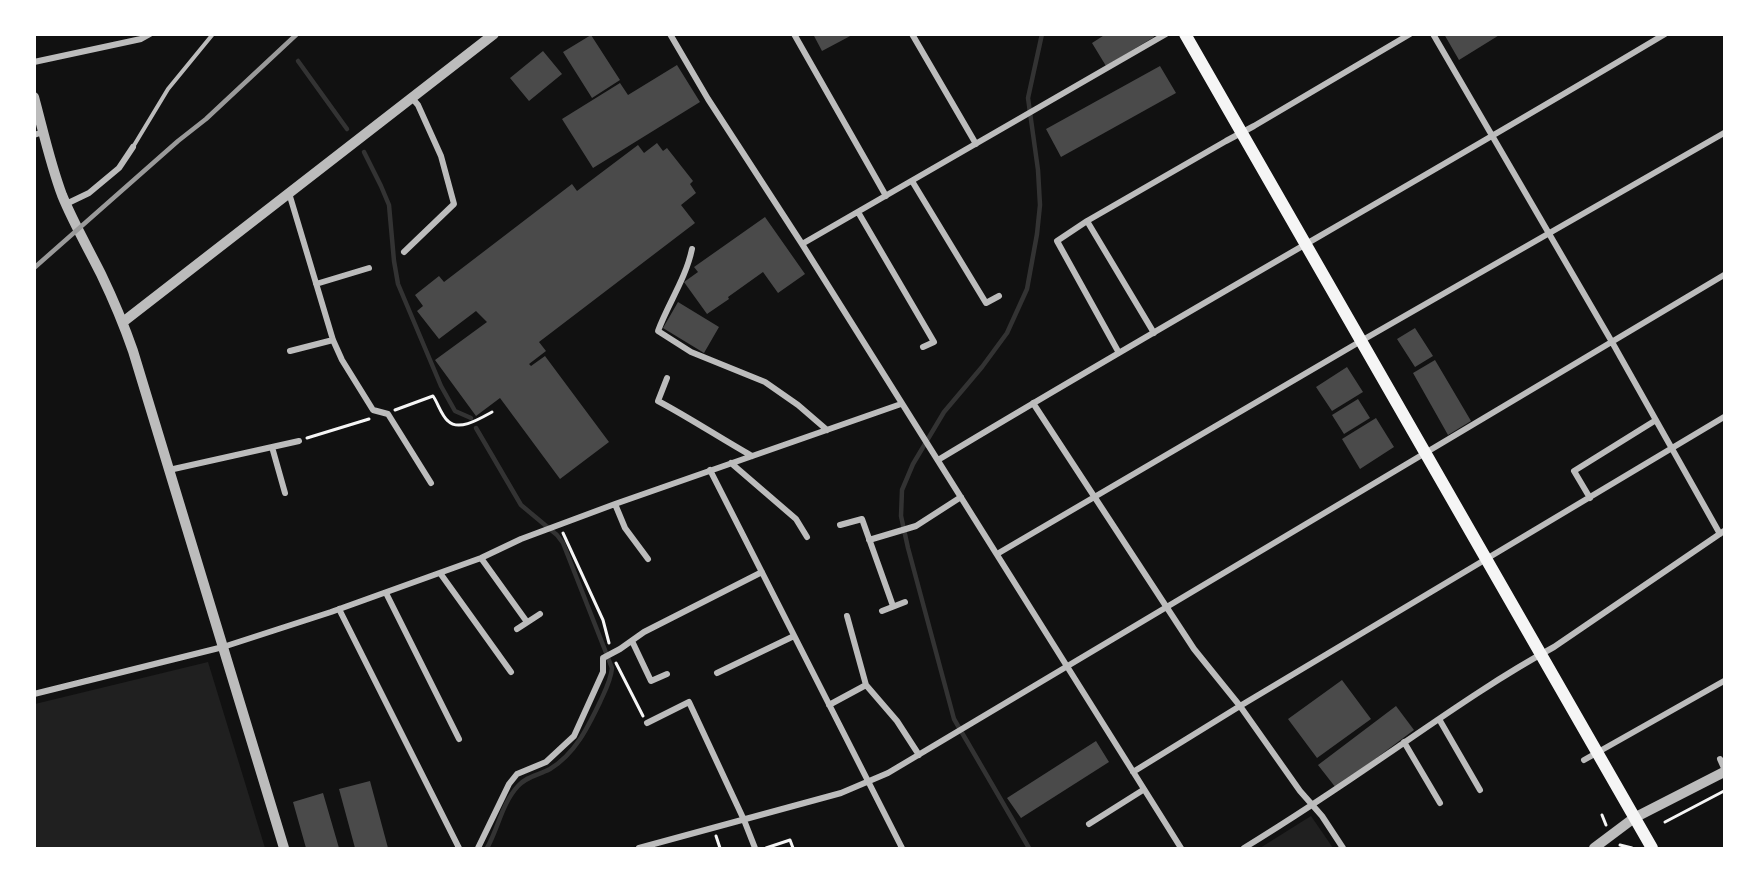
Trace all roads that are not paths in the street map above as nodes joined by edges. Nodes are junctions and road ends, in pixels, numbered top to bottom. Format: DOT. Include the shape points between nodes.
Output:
graph roads {
  1 [pos="150,34"];
  2 [pos="213,34"];
  3 [pos="494,34"];
  4 [pos="670,34"];
  5 [pos="794,34"];
  6 [pos="912,34"];
  7 [pos="1166,34"];
  8 [pos="1185,34"];
  9 [pos="1410,34"];
  10 [pos="1433,34"];
  11 [pos="1665,34"];
  12 [pos="34,62"];
  13 [pos="34,97"];
  14 [pos="412,98"];
  15 [pos="39,133"];
  16 [pos="1241,133"];
  17 [pos="1725,133"];
  18 [pos="1492,137"];
  19 [pos="976,144"];
  20 [pos="133,147"];
  21 [pos="912,181"];
  22 [pos="289,194"];
  23 [pos="886,196"];
  24 [pos="66,204"];
  25 [pos="858,212"];
  26 [pos="1088,221"];
  27 [pos="1548,233"];
  28 [pos="802,244"];
  29 [pos="1306,245"];
  30 [pos="692,249"];
  31 [pos="404,252"];
  32 [pos="369,268"];
  33 [pos="1725,275"];
  34 [pos="316,284"];
  35 [pos="999,296"];
  36 [pos="123,322"];
  37 [pos="1154,333"];
  38 [pos="333,340"];
  39 [pos="1361,341"];
  40 [pos="1612,342"];
  41 [pos="923,347"];
  42 [pos="290,351"];
  43 [pos="1119,353"];
  44 [pos="667,378"];
  45 [pos="1033,403"];
  46 [pos="902,404"];
  47 [pos="1725,417"];
  48 [pos="1656,420"];
  49 [pos="827,430"];
  50 [pos="299,441"];
  51 [pos="272,447"];
  52 [pos="1672,449"];
  53 [pos="1426,452"];
  54 [pos="752,456"];
  55 [pos="938,460"];
  56 [pos="731,463"];
  57 [pos="169,470"];
  58 [pos="710,470"];
  59 [pos="431,483"];
  60 [pos="285,493"];
  61 [pos="961,497"];
  62 [pos="1095,497"];
  63 [pos="1590,498"];
  64 [pos="615,504"];
  65 [pos="840,525"];
  66 [pos="1722,533"];
  67 [pos="807,537"];
  68 [pos="869,540"];
  69 [pos="997,554"];
  70 [pos="481,558"];
  71 [pos="648,559"];
  72 [pos="1487,559"];
  73 [pos="762,572"];
  74 [pos="440,573"];
  75 [pos="386,593"];
  76 [pos="905,602"];
  77 [pos="892,606"];
  78 [pos="1167,607"];
  79 [pos="339,609"];
  80 [pos="882,611"];
  81 [pos="540,614"];
  82 [pos="847,616"];
  83 [pos="527,622"];
  84 [pos="517,629"];
  85 [pos="794,636"];
  86 [pos="632,641"];
  87 [pos="223,647"];
  88 [pos="1540,655"];
  89 [pos="1067,666"];
  90 [pos="511,672"];
  91 [pos="717,673"];
  92 [pos="667,674"];
  93 [pos="1725,681"];
  94 [pos="866,686"];
  95 [pos="35,693"];
  96 [pos="830,705"];
  97 [pos="1240,706"];
  98 [pos="1438,719"];
  99 [pos="647,723"];
  100 [pos="459,739"];
  101 [pos="1404,742"];
  102 [pos="1598,753"];
  103 [pos="919,755"];
  104 [pos="1720,759"];
  105 [pos="1584,760"];
  106 [pos="1725,770"];
  107 [pos="1133,772"];
  108 [pos="869,782"];
  109 [pos="1143,790"];
  110 [pos="1480,790"];
  111 [pos="1440,802"];
  112 [pos="1313,805"];
  113 [pos="1634,818"];
  114 [pos="744,820"];
  115 [pos="1089,824"];
  116 [pos="659,846"];
  117 [pos="284,849"];
  118 [pos="459,849"];
  119 [pos="478,849"];
  120 [pos="639,849"];
  121 [pos="755,849"];
  122 [pos="902,849"];
  123 [pos="1181,849"];
  124 [pos="1244,849"];
  125 [pos="1343,849"];
  126 [pos="1594,849"];
  127 [pos="1652,849"];
  1 -- 12 [label="street"];
  2 -- 20 [label="lane" via="168,88"];
  3 -- 14 [label="street"];
  4 -- 28 [label="street"];
  5 -- 23 [label="street"];
  6 -- 19 [label="street"];
  7 -- 19 [label="street"];
  8 -- 16 [label="main road"];
  9 -- 16 [label="street"];
  10 -- 18 [label="street"];
  11 -- 18 [label="street"];
  13 -- 15 [label="street"];
  14 -- 22 [label="street"];
  14 -- 31 [label="street" via="441,156 454,204"];
  15 -- 24 [label="street"];
  16 -- 26 [label="street"];
  16 -- 29 [label="main road"];
  17 -- 27 [label="street"];
  18 -- 27 [label="street"];
  18 -- 29 [label="street"];
  19 -- 21 [label="street"];
  20 -- 24 [label="street" via="119,168 89,193"];
  21 -- 23 [label="street"];
  21 -- 35 [label="street" via="986,303"];
  22 -- 34 [label="street"];
  22 -- 36 [label="street"];
  23 -- 25 [label="street"];
  24 -- 36 [label="street"];
  25 -- 28 [label="street"];
  25 -- 41 [label="street" via="934,342"];
  26 -- 37 [label="street"];
  26 -- 43 [label="street" via="1057,241"];
  27 -- 39 [label="street"];
  27 -- 40 [label="street"];
  28 -- 46 [label="street"];
  29 -- 37 [label="street"];
  29 -- 39 [label="main road"];
  30 -- 49 [label="street" via="658,332 691,352 765,382"];
  32 -- 34 [label="street"];
  33 -- 40 [label="street"];
  34 -- 38 [label="street"];
  36 -- 57 [label="street"];
  37 -- 43 [label="street"];
  38 -- 42 [label="street"];
  38 -- 59 [label="street" via="374,410 388,414"];
  39 -- 53 [label="main road"];
  39 -- 62 [label="street"];
  40 -- 48 [label="street"];
  40 -- 53 [label="street"];
  43 -- 45 [label="street"];
  44 -- 54 [label="street" via="658,401"];
  45 -- 55 [label="street"];
  45 -- 62 [label="street"];
  46 -- 49 [label="street"];
  46 -- 55 [label="street"];
  47 -- 52 [label="street"];
  48 -- 52 [label="street"];
  48 -- 63 [label="street" via="1574,471"];
  49 -- 54 [label="street"];
  50 -- 51 [label="street"];
  51 -- 57 [label="street"];
  51 -- 60 [label="street"];
  52 -- 63 [label="street"];
  52 -- 66 [label="street"];
  53 -- 72 [label="main road"];
  53 -- 78 [label="street"];
  54 -- 56 [label="street"];
  55 -- 61 [label="street"];
  56 -- 58 [label="street"];
  56 -- 67 [label="street" via="796,519"];
  57 -- 87 [label="street"];
  58 -- 64 [label="street"];
  58 -- 73 [label="street"];
  61 -- 68 [label="street" via="916,526"];
  61 -- 69 [label="street"];
  62 -- 69 [label="street"];
  62 -- 78 [label="street"];
  63 -- 72 [label="street"];
  64 -- 70 [label="street"];
  64 -- 71 [label="street" via="625,528"];
  65 -- 68 [label="street" via="862,519"];
  66 -- 88 [label="street"];
  68 -- 77 [label="street"];
  69 -- 89 [label="street"];
  70 -- 74 [label="street"];
  70 -- 83 [label="street"];
  72 -- 88 [label="main road"];
  72 -- 97 [label="street"];
  73 -- 85 [label="street"];
  73 -- 86 [label="street"];
  74 -- 75 [label="street"];
  74 -- 90 [label="street"];
  75 -- 79 [label="street"];
  75 -- 100 [label="street"];
  76 -- 77 [label="street"];
  77 -- 80 [label="street"];
  78 -- 89 [label="street"];
  78 -- 97 [label="street" via="1194,649"];
  79 -- 87 [label="street"];
  79 -- 118 [label="street"];
  81 -- 83 [label="street"];
  82 -- 94 [label="street"];
  83 -- 84 [label="street"];
  85 -- 91 [label="street"];
  85 -- 96 [label="street"];
  86 -- 92 [label="street" via="651,681"];
  86 -- 119 [label="street" via="603,658 603,672 574,736 546,762 517,774 509,784"];
  87 -- 95 [label="street"];
  87 -- 117 [label="street"];
  88 -- 98 [label="street"];
  88 -- 102 [label="main road"];
  89 -- 103 [label="street"];
  89 -- 107 [label="street"];
  93 -- 102 [label="street"];
  94 -- 96 [label="street"];
  94 -- 103 [label="street" via="897,721"];
  96 -- 108 [label="street"];
  97 -- 107 [label="street"];
  97 -- 112 [label="street"];
  98 -- 101 [label="street"];
  98 -- 110 [label="street"];
  99 -- 114 [label="street" via="689,702"];
  101 -- 111 [label="street"];
  101 -- 112 [label="street"];
  102 -- 105 [label="street"];
  102 -- 113 [label="main road"];
  103 -- 108 [label="street"];
  104 -- 106 [label="street"];
  106 -- 113 [label="street"];
  107 -- 109 [label="street"];
  108 -- 114 [label="street"];
  108 -- 122 [label="street"];
  109 -- 115 [label="street"];
  109 -- 123 [label="street"];
  112 -- 124 [label="street"];
  112 -- 125 [label="street"];
  113 -- 126 [label="street"];
  113 -- 127 [label="main road"];
  114 -- 116 [label="street"];
  114 -- 121 [label="street"];
  116 -- 120 [label="street"];
}
